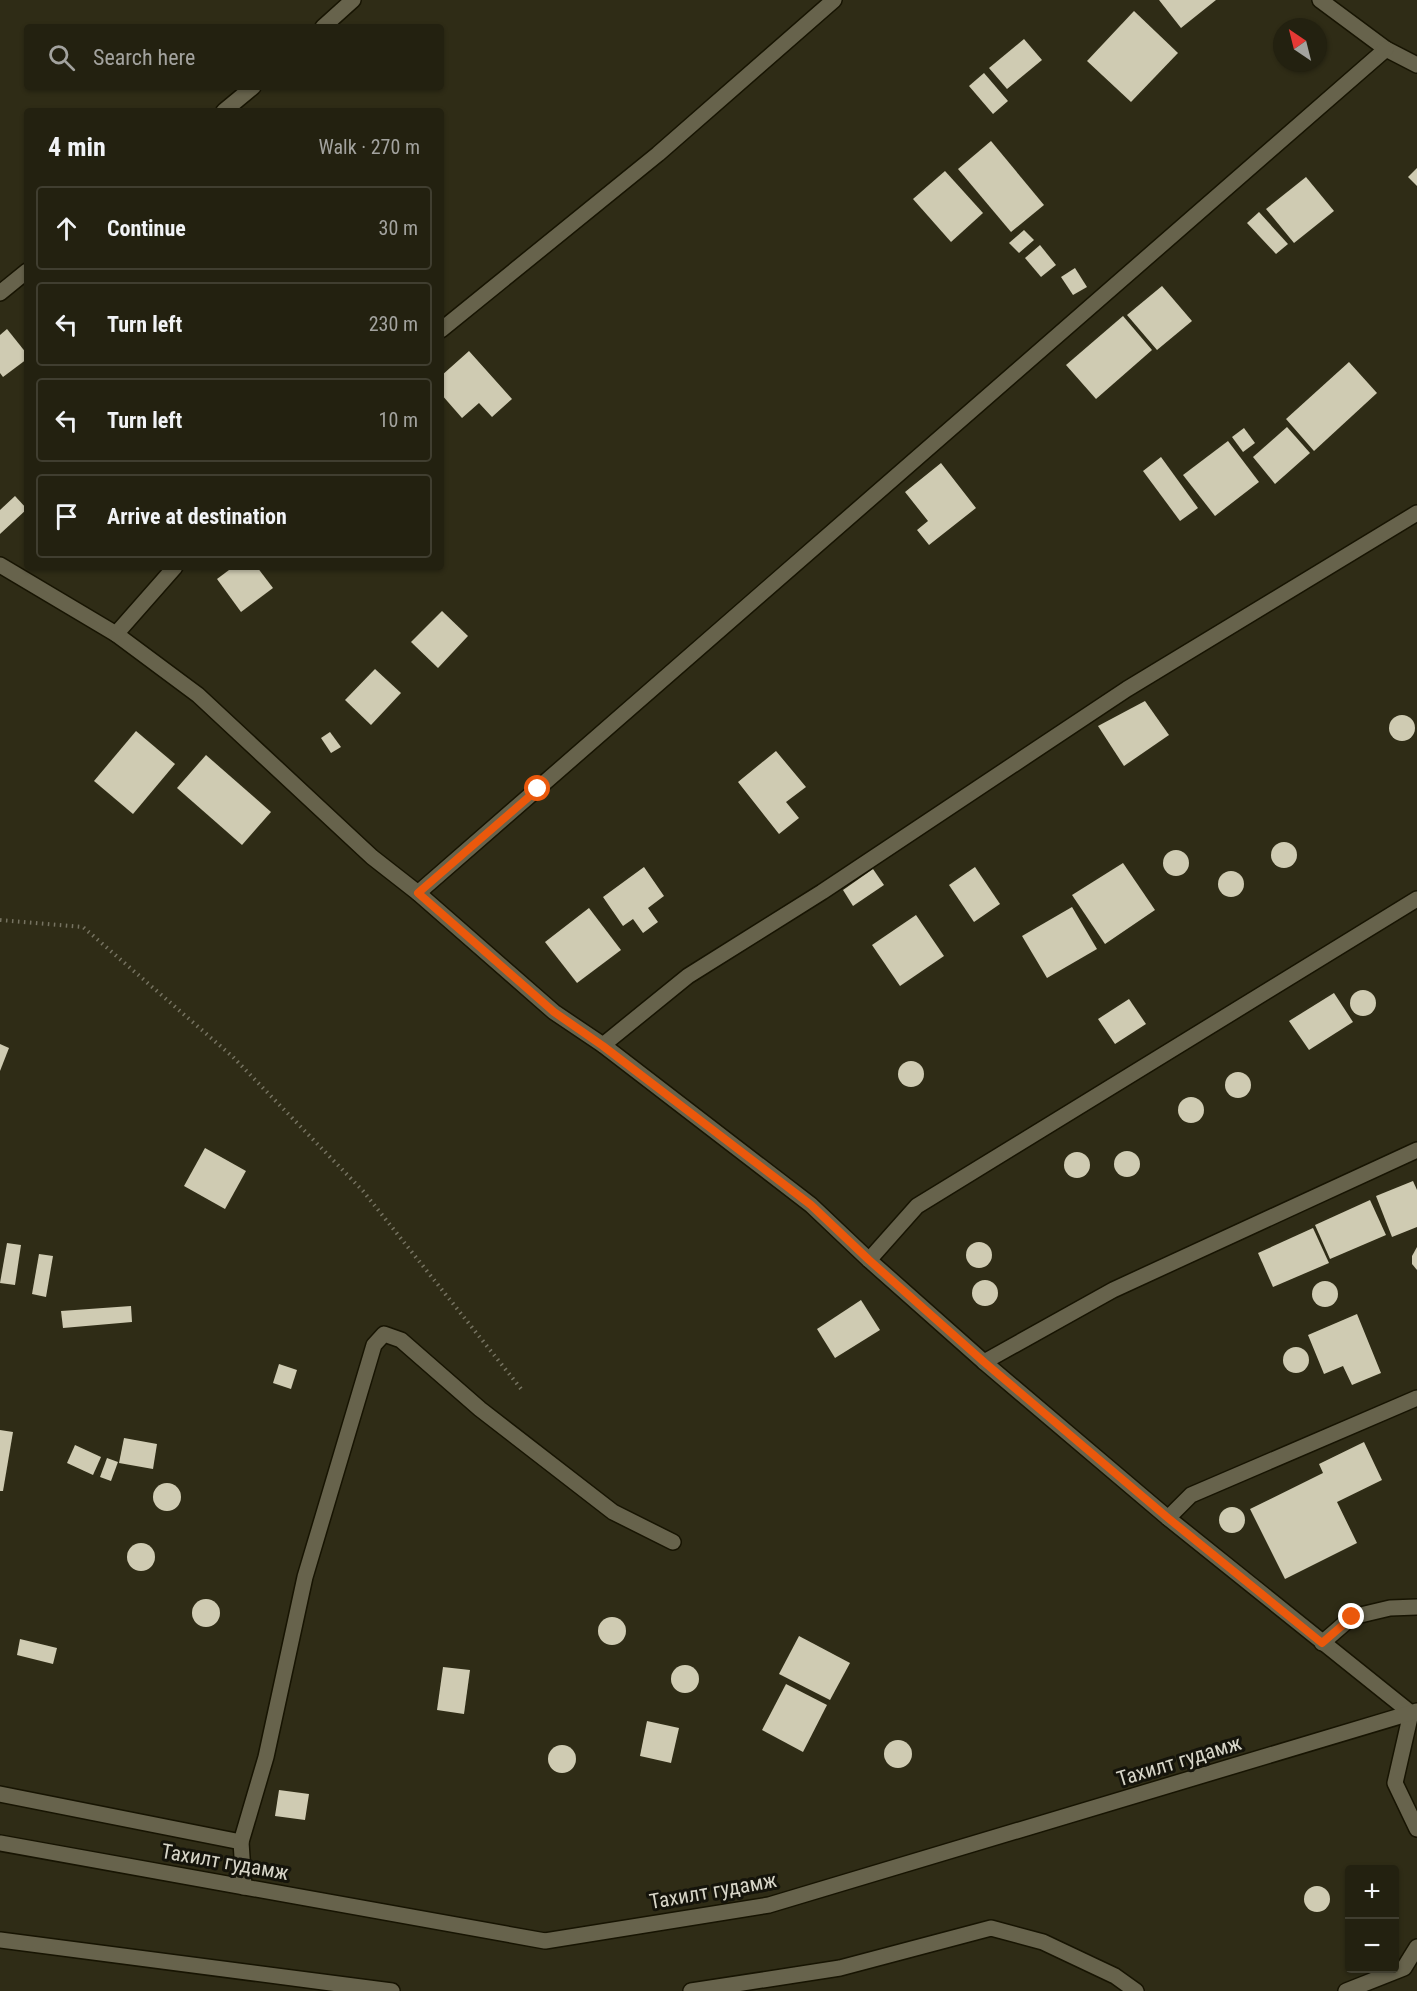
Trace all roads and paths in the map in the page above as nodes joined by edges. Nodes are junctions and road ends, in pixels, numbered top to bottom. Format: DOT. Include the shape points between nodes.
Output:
graph roads {
  1 [pos="353,0"];
  2 [pos="834,0"];
  3 [pos="1320,0"];
  4 [pos="326,24"];
  5 [pos="1386,49"];
  6 [pos="1417,64"];
  7 [pos="249,90"];
  8 [pos="228,108"];
  9 [pos="24,273"];
  10 [pos="0,293"];
  11 [pos="444,328"];
  12 [pos="1417,513"];
  13 [pos="0,565"];
  14 [pos="172,570"];
  15 [pos="116,634"];
  16 [pos="418,893"];
  17 [pos="1417,899"];
  18 [pos="0,920"];
  19 [pos="603,1046"];
  20 [pos="1417,1150"];
  21 [pos="869,1260"];
  22 [pos="984,1362"];
  23 [pos="522,1390"];
  24 [pos="1417,1398"];
  25 [pos="1168,1518"];
  26 [pos="673,1542"];
  27 [pos="1417,1608"];
  28 [pos="1322,1643"];
  29 [pos="1414,1712"];
  30 [pos="0,1794"];
  31 [pos="1417,1829"];
  32 [pos="241,1842"];
  33 [pos="0,1843"];
  34 [pos="244,1887"];
  35 [pos="0,1940"];
  36 [pos="1417,1947"];
  37 [pos="392,1991"];
  38 [pos="691,1991"];
  39 [pos="1136,1991"];
  40 [pos="1346,1991"];
  1 -- 4 [label="street"];
  2 -- 11 [label="street" via="657,154"];
  3 -- 5 [label="street"];
  5 -- 6 [label="street"];
  5 -- 16 [label="street"];
  7 -- 8 [label="street"];
  9 -- 10 [label="street"];
  12 -- 19 [label="street" via="1127,688 832,886 688,976"];
  13 -- 15 [label="street"];
  14 -- 15 [label="street"];
  15 -- 16 [label="street" via="198,695 372,857"];
  16 -- 19 [label="street" via="554,1012"];
  17 -- 21 [label="street" via="917,1206"];
  18 -- 23 [label="path" via="83,927 233,1057 363,1191"];
  19 -- 21 [label="street" via="811,1205"];
  20 -- 22 [label="street" via="1113,1290"];
  21 -- 22 [label="street"];
  22 -- 25 [label="street"];
  24 -- 25 [label="street" via="1191,1495"];
  25 -- 28 [label="street"];
  26 -- 32 [label="street" via="613,1512 480,1409 401,1340 384,1334 374,1345 305,1577 266,1757"];
  27 -- 28 [label="street" via="1390,1608 1352,1617"];
  28 -- 29 [label="street"];
  29 -- 31 [label="street" via="1395,1783"];
  29 -- 34 [label="street, Тахилт гудамж" via="769,1905 545,1941"];
  30 -- 32 [label="street"];
  32 -- 34 [label="street"];
  33 -- 34 [label="street, Тахилт гудамж"];
  35 -- 37 [label="street"];
  36 -- 40 [label="street" via="1404,1968"];
  38 -- 39 [label="street" via="840,1968 991,1928 1043,1942"];
}
